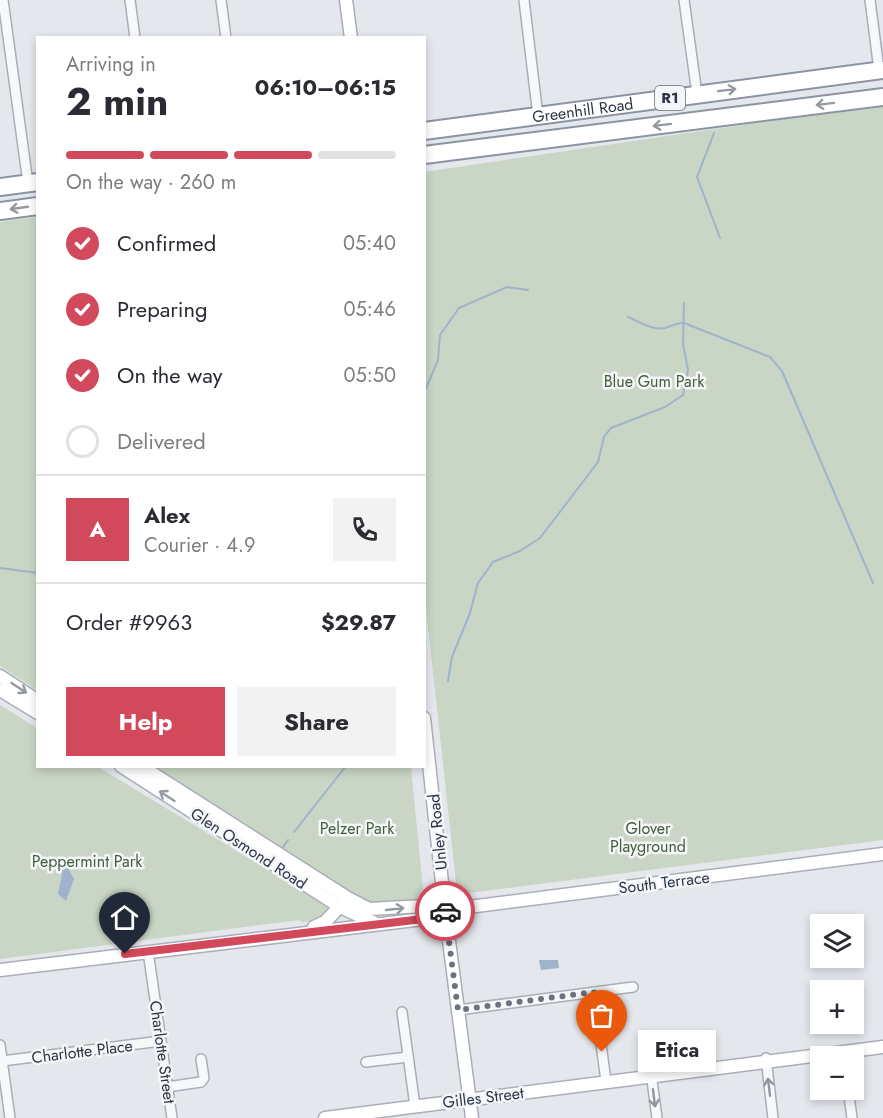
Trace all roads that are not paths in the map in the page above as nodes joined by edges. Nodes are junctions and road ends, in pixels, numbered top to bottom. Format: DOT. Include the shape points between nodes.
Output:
graph roads {
  1 [pos="3,0"];
  2 [pos="130,0"];
  3 [pos="221,0"];
  4 [pos="346,0"];
  5 [pos="524,0"];
  6 [pos="684,0"];
  7 [pos="870,0"];
  8 [pos="135,36"];
  9 [pos="226,36"];
  10 [pos="351,36"];
  11 [pos="881,70"];
  12 [pos="765,85"];
  13 [pos="697,94"];
  14 [pos="875,98"];
  15 [pos="783,109"];
  16 [pos="538,116"];
  17 [pos="461,126"];
  18 [pos="426,131"];
  19 [pos="524,142"];
  20 [pos="426,155"];
  21 [pos="33,183"];
  22 [pos="0,187"];
  23 [pos="36,206"];
  24 [pos="0,211"];
  25 [pos="0,676"];
  26 [pos="0,690"];
  27 [pos="36,700"];
  28 [pos="36,713"];
  29 [pos="426,736"];
  30 [pos="124,768"];
  31 [pos="144,768"];
  32 [pos="255,846"];
  33 [pos="883,854"];
  34 [pos="344,903"];
  35 [pos="445,910"];
  36 [pos="380,924"];
  37 [pos="305,932"];
  38 [pos="148,951"];
  39 [pos="0,970"];
  40 [pos="633,987"];
  41 [pos="594,992"];
  42 [pos="458,1010"];
  43 [pos="402,1012"];
  44 [pos="161,1041"];
  45 [pos="883,1041"];
  46 [pos="0,1045"];
  47 [pos="864,1046"];
  48 [pos="883,1047"];
  49 [pos="864,1049"];
  50 [pos="810,1055"];
  51 [pos="408,1057"];
  52 [pos="201,1059"];
  53 [pos="766,1060"];
  54 [pos="2,1061"];
  55 [pos="366,1062"];
  56 [pos="651,1075"];
  57 [pos="606,1081"];
  58 [pos="167,1087"];
  59 [pos="469,1099"];
  60 [pos="850,1100"];
  61 [pos="414,1106"];
  62 [pos="10,1118"];
  63 [pos="172,1118"];
  64 [pos="329,1118"];
  65 [pos="472,1118"];
  66 [pos="657,1118"];
  67 [pos="773,1118"];
  68 [pos="852,1118"];
  1 -- 21 [label="street"];
  2 -- 8 [label="street"];
  3 -- 9 [label="street"];
  4 -- 10 [label="main road"];
  5 -- 16 [label="street"];
  6 -- 13 [label="street"];
  7 -- 11 [label="street"];
  11 -- 12 [label="highway, Greenhill Road / R1"];
  11 -- 14 [label="highway"];
  13 -- 12 [label="highway, Greenhill Road / R1, one-way"];
  12 -- 15 [label="highway" via="756,101"];
  13 -- 16 [label="highway, Greenhill Road / R1"];
  14 -- 15 [label="highway, Greenhill Road / R1, one-way"];
  15 -- 19 [label="highway, Greenhill Road / R1, one-way"];
  16 -- 17 [label="highway, Greenhill Road / R1"];
  17 -- 18 [label="highway, Greenhill Road / R1"];
  17 -- 19 [label="highway" via="462,136 467,138 501,134"];
  19 -- 20 [label="highway, Greenhill Road / R1"];
  21 -- 22 [label="highway"];
  23 -- 24 [label="highway, one-way"];
  25 -- 27 [label="main road, one-way"];
  26 -- 28 [label="main road"];
  29 -- 35 [label="main road, Unley Road"];
  32 -- 30 [label="main road, Glen Osmond Road, one-way"];
  31 -- 32 [label="main road, Glen Osmond Road"];
  32 -- 34 [label="main road, Glen Osmond Road"];
  33 -- 35 [label="main road, South Terrace"];
  34 -- 35 [label="main road, South Terrace, one-way" via="369,909 424,906"];
  34 -- 36 [label="main road, Glen Osmond Road" via="363,919"];
  34 -- 37 [label="main road, South Terrace" via="325,922"];
  35 -- 36 [label="main road, South Terrace" via="423,919"];
  35 -- 42 [label="main road, Unley Road"];
  36 -- 37 [label="main road, South Terrace"];
  37 -- 38 [label="main road, South Terrace"];
  38 -- 39 [label="main road, South Terrace"];
  38 -- 44 [label="street, Charlotte Street"];
  40 -- 41 [label="street"];
  41 -- 42 [label="street"];
  41 -- 57 [label="street"];
  42 -- 59 [label="main road, Unley Road"];
  43 -- 51 [label="street"];
  44 -- 54 [label="street, Charlotte Place"];
  44 -- 58 [label="street, Charlotte Street"];
  45 -- 47 [label="main road, Gilles Street"];
  46 -- 54 [label="street"];
  48 -- 49 [label="main road, Gilles Street"];
  50 -- 53 [label="main road, Gilles Street"];
  51 -- 55 [label="street"];
  51 -- 61 [label="street"];
  52 -- 58 [label="street" via="201,1082"];
  53 -- 56 [label="main road, Gilles Street"];
  67 -- 53 [label="street, one-way"];
  54 -- 62 [label="street"];
  56 -- 57 [label="main road, Gilles Street" via="616,1083"];
  56 -- 66 [label="street, one-way"];
  57 -- 59 [label="main road, Gilles Street"];
  58 -- 63 [label="street, Charlotte Street"];
  59 -- 61 [label="main road, Gilles Street"];
  59 -- 65 [label="main road, Unley Road"];
  60 -- 68 [label="street"];
  61 -- 64 [label="main road, Gilles Street"];
}
